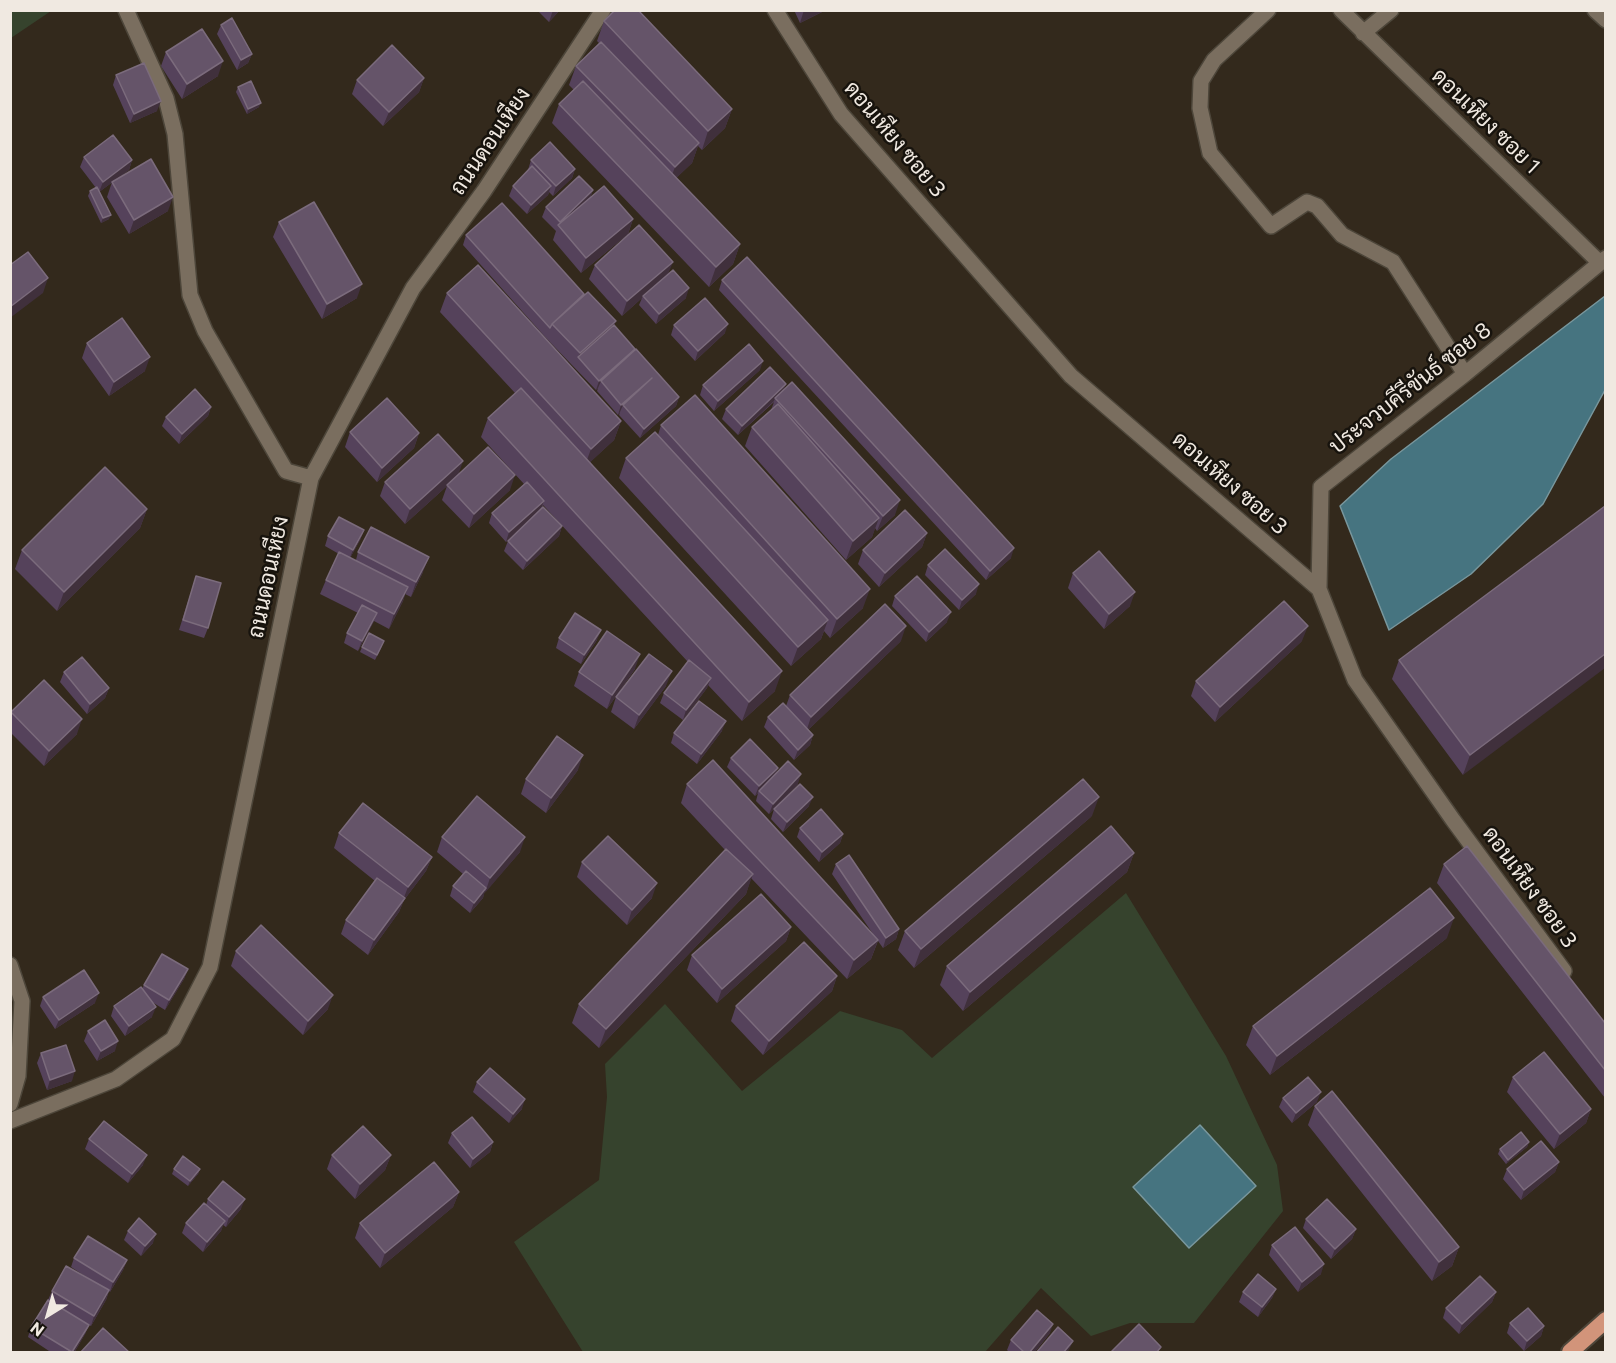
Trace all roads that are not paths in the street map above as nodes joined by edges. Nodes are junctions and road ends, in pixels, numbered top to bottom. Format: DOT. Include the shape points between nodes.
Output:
graph roads {
  1 [pos="126,10"];
  2 [pos="603,10"];
  3 [pos="775,10"];
  4 [pos="1268,10"];
  5 [pos="1341,10"];
  6 [pos="1391,10"];
  7 [pos="1595,10"];
  8 [pos="1605,20"];
  9 [pos="1363,33"];
  10 [pos="1603,260"];
  11 [pos="1465,374"];
  12 [pos="311,478"];
  13 [pos="1319,589"];
  14 [pos="10,965"];
  15 [pos="1571,980"];
  16 [pos="10,1104"];
  17 [pos="10,1121"];
  18 [pos="1605,1320"];
  19 [pos="1570,1353"];
  1 -- 12 [label="street" via="166,98 175,134 190,295 205,331 286,471"];
  2 -- 12 [label="street, ถนนดอนเหียง" via="484,191 413,288"];
  3 -- 13 [label="street, ดอนเหียง ซอย 3" via="841,114 1071,376"];
  4 -- 11 [label="street" via="1214,60 1201,81 1200,108 1210,153 1271,226 1307,202 1317,206 1342,235 1393,262"];
  5 -- 9 [label="street, ดอนเหียง ซอย 1"];
  6 -- 9 [label="street"];
  7 -- 8 [label="street"];
  9 -- 10 [label="street, ดอนเหียง ซอย 1"];
  10 -- 11 [label="street, ประจวบคีรีขันธ์ ซอย 8"];
  11 -- 13 [label="street, ประจวบคีรีขันธ์ ซอย 8" via="1321,487"];
  12 -- 17 [label="street, ถนนดอนเหียง" via="210,967 172,1039 116,1079"];
  13 -- 15 [label="street, ดอนเหียง ซอย 3" via="1355,680"];
  14 -- 16 [label="street" via="22,1001 18,1076"];
  18 -- 19 [label="highway"];
}
